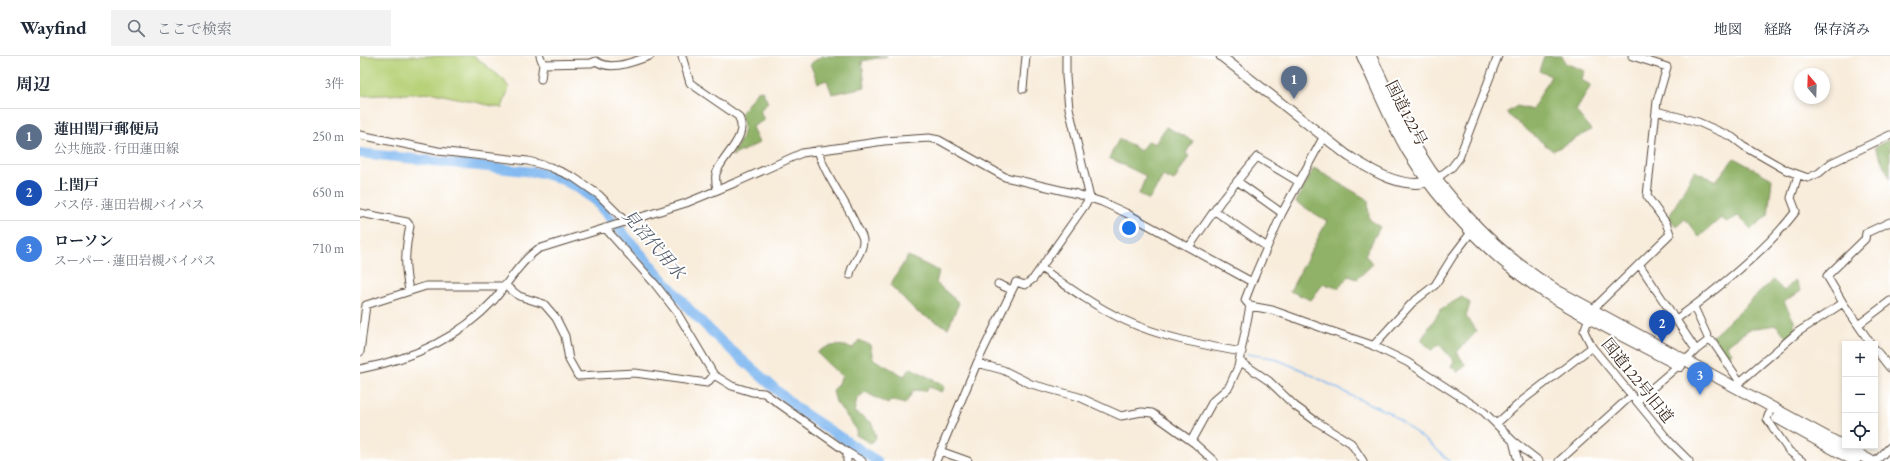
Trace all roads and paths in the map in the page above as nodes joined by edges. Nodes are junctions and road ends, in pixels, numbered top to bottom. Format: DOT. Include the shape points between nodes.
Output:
graph roads {
  1 [pos="540,56"];
  2 [pos="650,56"];
  3 [pos="682,56"];
  4 [pos="1026,56"];
  5 [pos="1066,56"];
  6 [pos="1221,56"];
  7 [pos="1362,56"];
  8 [pos="1371,56"];
  9 [pos="1498,56"];
  10 [pos="1632,56"];
  11 [pos="596,59"];
  12 [pos="543,64"];
  13 [pos="541,79"];
  14 [pos="1023,89"];
  15 [pos="1656,111"];
  16 [pos="360,135"];
  17 [pos="1890,135"];
  18 [pos="1324,136"];
  19 [pos="818,150"];
  20 [pos="1798,175"];
  21 [pos="1433,180"];
  22 [pos="1237,181"];
  23 [pos="1299,182"];
  24 [pos="717,190"];
  25 [pos="1090,198"];
  26 [pos="1214,211"];
  27 [pos="360,213"];
  28 [pos="1282,213"];
  29 [pos="624,221"];
  30 [pos="1890,222"];
  31 [pos="606,227"];
  32 [pos="1472,231"];
  33 [pos="1189,247"];
  34 [pos="1267,247"];
  35 [pos="1639,264"];
  36 [pos="1041,268"];
  37 [pos="850,275"];
  38 [pos="1252,282"];
  39 [pos="998,284"];
  40 [pos="506,286"];
  41 [pos="409,290"];
  42 [pos="1012,290"];
  43 [pos="1890,302"];
  44 [pos="1843,303"];
  45 [pos="1250,306"];
  46 [pos="1694,307"];
  47 [pos="1590,314"];
  48 [pos="1675,320"];
  49 [pos="1858,325"];
  50 [pos="1709,340"];
  51 [pos="1870,341"];
  52 [pos="1373,346"];
  53 [pos="1592,347"];
  54 [pos="1696,350"];
  55 [pos="360,352"];
  56 [pos="1242,352"];
  57 [pos="1878,353"];
  58 [pos="1241,362"];
  59 [pos="977,363"];
  60 [pos="1682,363"];
  61 [pos="1890,368"];
  62 [pos="360,369"];
  63 [pos="714,375"];
  64 [pos="1738,385"];
  65 [pos="1632,395"];
  66 [pos="1637,401"];
  67 [pos="1769,414"];
  68 [pos="1496,424"];
  69 [pos="1513,440"];
  70 [pos="1191,441"];
  71 [pos="1890,447"];
  72 [pos="940,451"];
  73 [pos="847,452"];
  74 [pos="846,461"];
  75 [pos="862,461"];
  76 [pos="936,461"];
  77 [pos="968,461"];
  78 [pos="1214,461"];
  79 [pos="1363,461"];
  80 [pos="1518,461"];
  81 [pos="1540,461"];
  82 [pos="1559,461"];
  83 [pos="1688,461"];
  84 [pos="1802,461"];
  85 [pos="1855,461"];
  86 [pos="1871,461"];
  87 [pos="1876,461"];
  1 -- 12 [label="street"];
  2 -- 11 [label="street" via="610,66 601,65"];
  3 -- 24 [label="street" via="690,83 738,116 741,121 742,126 733,149 717,171"];
  4 -- 14 [label="street"];
  5 -- 25 [label="street" via="1069,108"];
  6 -- 18 [label="main road"];
  7 -- 21 [label="highway, 国道122号" via="1405,146"];
  8 -- 21 [label="highway, 国道122号"];
  9 -- 21 [label="street" via="1459,158 1452,167"];
  10 -- 15 [label="street" via="1667,67"];
  11 -- 12 [label="street" via="591,63"];
  12 -- 13 [label="street"];
  15 -- 20 [label="street" via="1698,122 1732,137"];
  15 -- 35 [label="street" via="1647,196 1666,223 1670,234"];
  16 -- 29 [label="street" via="438,151 528,161 550,167 600,195"];
  17 -- 20 [label="street" via="1831,163 1813,177"];
  18 -- 21 [label="main road" via="1360,164 1391,178 1410,184"];
  18 -- 23 [label="street"];
  19 -- 24 [label="street" via="784,160"];
  19 -- 25 [label="street" via="929,138 939,140 1005,176"];
  19 -- 37 [label="street" via="863,240"];
  20 -- 46 [label="street" via="1791,198 1796,211 1781,231"];
  21 -- 32 [label="highway"];
  21 -- 47 [label="highway" via="1502,250"];
  22 -- 23 [label="street" via="1256,157"];
  22 -- 26 [label="street"];
  22 -- 28 [label="street"];
  23 -- 28 [label="street"];
  24 -- 29 [label="street" via="686,203"];
  25 -- 33 [label="street" via="1126,213"];
  25 -- 36 [label="street"];
  26 -- 33 [label="street"];
  26 -- 34 [label="street"];
  27 -- 41 [label="street" via="407,222 410,226 404,269"];
  28 -- 34 [label="street"];
  29 -- 31 [label="street"];
  30 -- 44 [label="street" via="1866,233 1865,239 1827,276"];
  31 -- 40 [label="street" via="538,249 529,256"];
  31 -- 63 [label="street" via="676,311"];
  32 -- 47 [label="highway" via="1507,265 1544,292"];
  32 -- 52 [label="street" via="1435,285 1412,303"];
  33 -- 38 [label="street"];
  34 -- 38 [label="street"];
  35 -- 47 [label="street"];
  35 -- 48 [label="street"];
  36 -- 42 [label="street" via="1033,280 1025,285 1016,282"];
  36 -- 56 [label="street" via="1124,320 1166,334"];
  38 -- 45 [label="street" via="1245,300"];
  39 -- 42 [label="street"];
  40 -- 41 [label="street" via="426,286"];
  40 -- 62 [label="street" via="482,313 454,334 391,363"];
  40 -- 63 [label="street" via="519,296 544,304 556,318 565,336 569,360 578,376 635,373 707,383"];
  41 -- 55 [label="street" via="366,305"];
  42 -- 59 [label="street"];
  43 -- 49 [label="street"];
  44 -- 49 [label="street"];
  44 -- 64 [label="street" via="1798,332"];
  45 -- 52 [label="street" via="1272,310"];
  45 -- 56 [label="street"];
  46 -- 48 [label="street"];
  46 -- 50 [label="street"];
  47 -- 53 [label="street, 国道122号旧道" via="1584,331"];
  47 -- 60 [label="highway"];
  48 -- 54 [label="street"];
  49 -- 51 [label="street"];
  50 -- 54 [label="street"];
  50 -- 64 [label="street" via="1713,342"];
  52 -- 68 [label="street" via="1407,362 1484,412"];
  53 -- 65 [label="street, 国道122号旧道"];
  53 -- 68 [label="street"];
  54 -- 60 [label="street"];
  56 -- 58 [label="street"];
  57 -- 61 [label="street"];
  58 -- 70 [label="street" via="1229,387 1213,401"];
  58 -- 79 [label="street" via="1269,381 1316,422 1351,443"];
  59 -- 70 [label="street" via="1002,370 1031,384 1079,397 1121,416 1152,413"];
  59 -- 72 [label="street"];
  60 -- 64 [label="highway"];
  60 -- 66 [label="street"];
  60 -- 67 [label="highway"];
  63 -- 73 [label="street" via="732,386 764,393"];
  64 -- 86 [label="highway"];
  65 -- 66 [label="street, 国道122号旧道"];
  65 -- 82 [label="street"];
  66 -- 83 [label="street, 国道122号旧道"];
  67 -- 84 [label="street" via="1766,419 1789,451"];
  67 -- 85 [label="highway"];
  68 -- 69 [label="street"];
  69 -- 80 [label="street"];
  69 -- 81 [label="street"];
  70 -- 78 [label="street"];
  71 -- 87 [label="street"];
  72 -- 76 [label="street"];
  72 -- 77 [label="street"];
  73 -- 74 [label="street"];
  73 -- 75 [label="street"];
}
